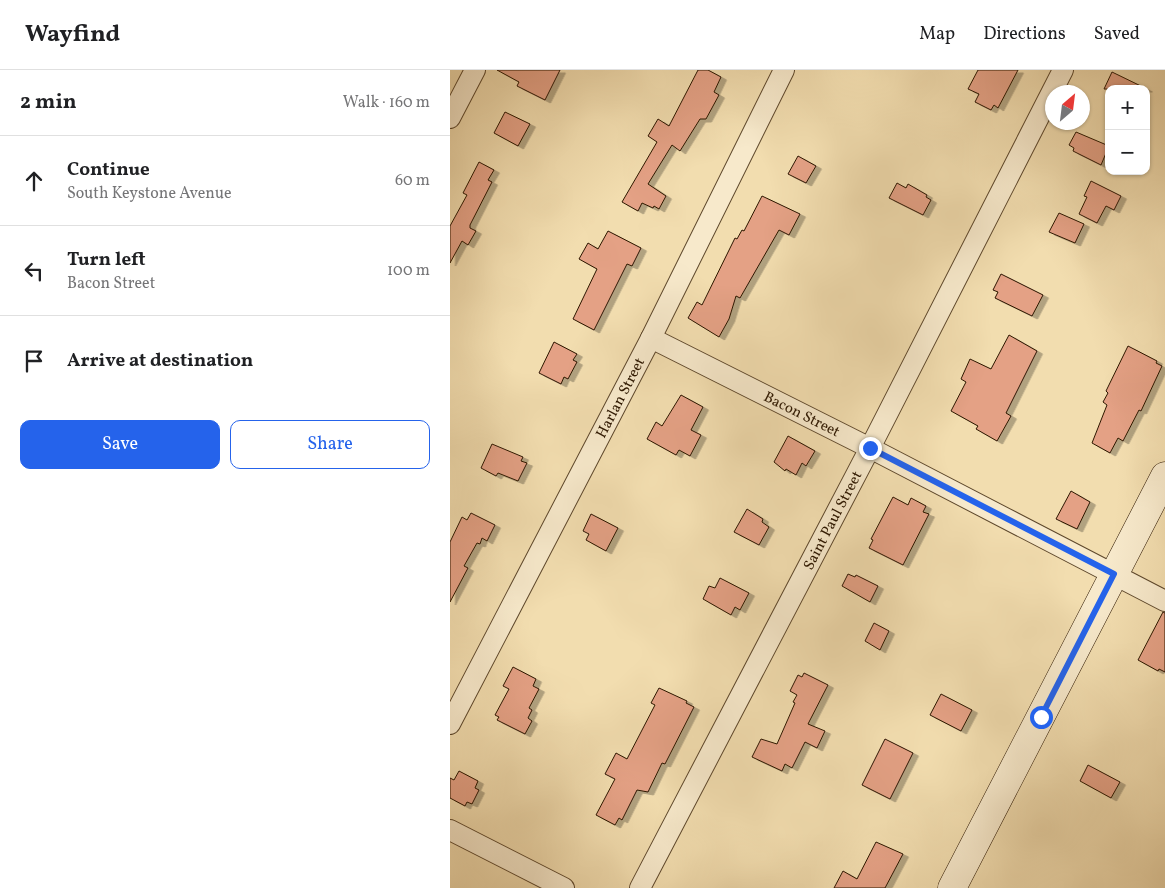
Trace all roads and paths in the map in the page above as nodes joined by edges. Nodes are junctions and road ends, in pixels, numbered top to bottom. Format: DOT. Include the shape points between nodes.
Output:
graph roads {
  1 [pos="475,70"];
  2 [pos="784,70"];
  3 [pos="1063,70"];
  4 [pos="450,118"];
  5 [pos="651,338"];
  6 [pos="870,448"];
  7 [pos="1165,476"];
  8 [pos="1114,574"];
  9 [pos="1165,601"];
  10 [pos="450,724"];
  11 [pos="450,830"];
  12 [pos="564,888"];
  13 [pos="640,888"];
  14 [pos="952,888"];
  1 -- 4 [label="street"];
  2 -- 5 [label="street, Harlan Street"];
  3 -- 6 [label="street, Saint Paul Street"];
  5 -- 6 [label="street, Bacon Street"];
  5 -- 10 [label="street, Harlan Street"];
  6 -- 8 [label="street, Bacon Street"];
  6 -- 13 [label="street, Saint Paul Street"];
  7 -- 8 [label="main road"];
  8 -- 9 [label="street, Bacon Street"];
  8 -- 14 [label="main road"];
  11 -- 12 [label="street"];
}
